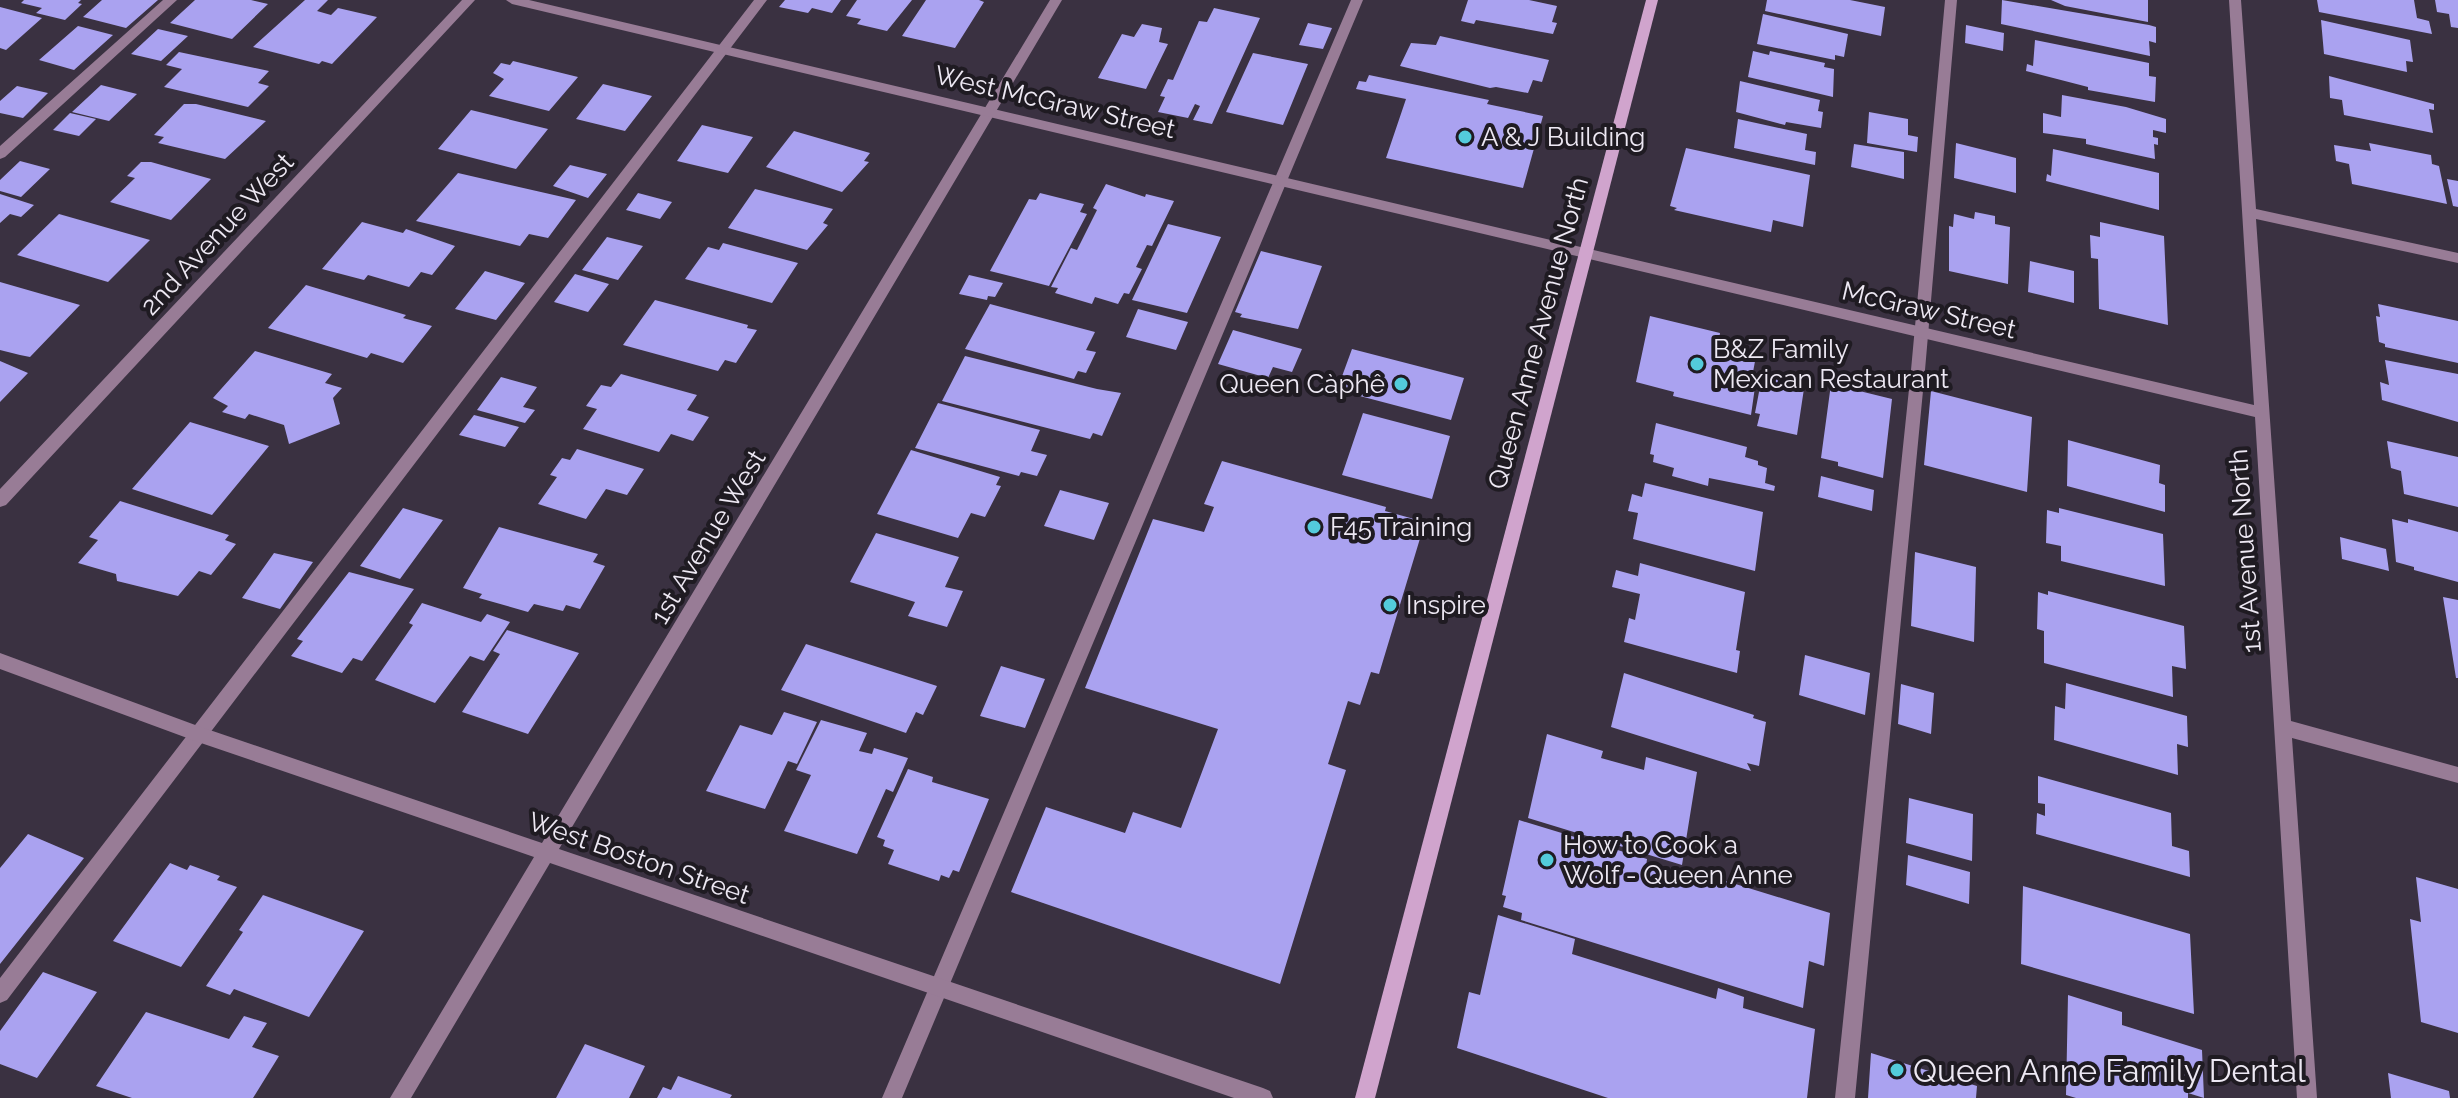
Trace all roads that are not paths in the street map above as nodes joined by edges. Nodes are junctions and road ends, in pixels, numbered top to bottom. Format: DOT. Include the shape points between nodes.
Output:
graph roads {
  1 [pos="171,0"];
  2 [pos="469,0"];
  3 [pos="512,0"];
  4 [pos="761,0"];
  5 [pos="1056,0"];
  6 [pos="1357,0"];
  7 [pos="1652,0"];
  8 [pos="1951,0"];
  9 [pos="2235,0"];
  10 [pos="724,50"];
  11 [pos="990,112"];
  12 [pos="0,154"];
  13 [pos="1282,180"];
  14 [pos="2251,213"];
  15 [pos="1585,253"];
  16 [pos="2458,258"];
  17 [pos="1921,333"];
  18 [pos="2262,413"];
  19 [pos="0,500"];
  20 [pos="0,661"];
  21 [pos="2282,727"];
  22 [pos="198,734"];
  23 [pos="2458,775"];
  24 [pos="546,853"];
  25 [pos="940,990"];
  26 [pos="0,993"];
  27 [pos="400,1098"];
  28 [pos="892,1098"];
  29 [pos="1263,1098"];
  30 [pos="1365,1098"];
  31 [pos="1845,1098"];
  32 [pos="2307,1098"];
  1 -- 12 [label="street"];
  2 -- 19 [label="street, 2nd Avenue West"];
  3 -- 10 [label="street, West McGraw Street"];
  4 -- 10 [label="street"];
  5 -- 11 [label="street, 1st Avenue West"];
  6 -- 13 [label="street"];
  7 -- 15 [label="main road, Queen Anne Avenue North"];
  8 -- 17 [label="street"];
  9 -- 14 [label="street, 1st Avenue North"];
  10 -- 11 [label="street, West McGraw Street"];
  10 -- 22 [label="street"];
  11 -- 13 [label="street, West McGraw Street"];
  11 -- 24 [label="street, 1st Avenue West"];
  13 -- 15 [label="street, West McGraw Street"];
  13 -- 25 [label="street"];
  14 -- 16 [label="street"];
  14 -- 18 [label="street, 1st Avenue North"];
  15 -- 17 [label="street, McGraw Street"];
  15 -- 30 [label="main road, Queen Anne Avenue North"];
  17 -- 18 [label="street, McGraw Street"];
  17 -- 31 [label="street"];
  18 -- 21 [label="street, 1st Avenue North"];
  20 -- 22 [label="street, West Boston Street"];
  21 -- 23 [label="street"];
  21 -- 32 [label="street, 1st Avenue North"];
  22 -- 24 [label="street, West Boston Street"];
  22 -- 26 [label="street"];
  24 -- 25 [label="street, West Boston Street"];
  24 -- 27 [label="street, 1st Avenue West"];
  25 -- 28 [label="street"];
  25 -- 29 [label="street, West Boston Street"];
}
